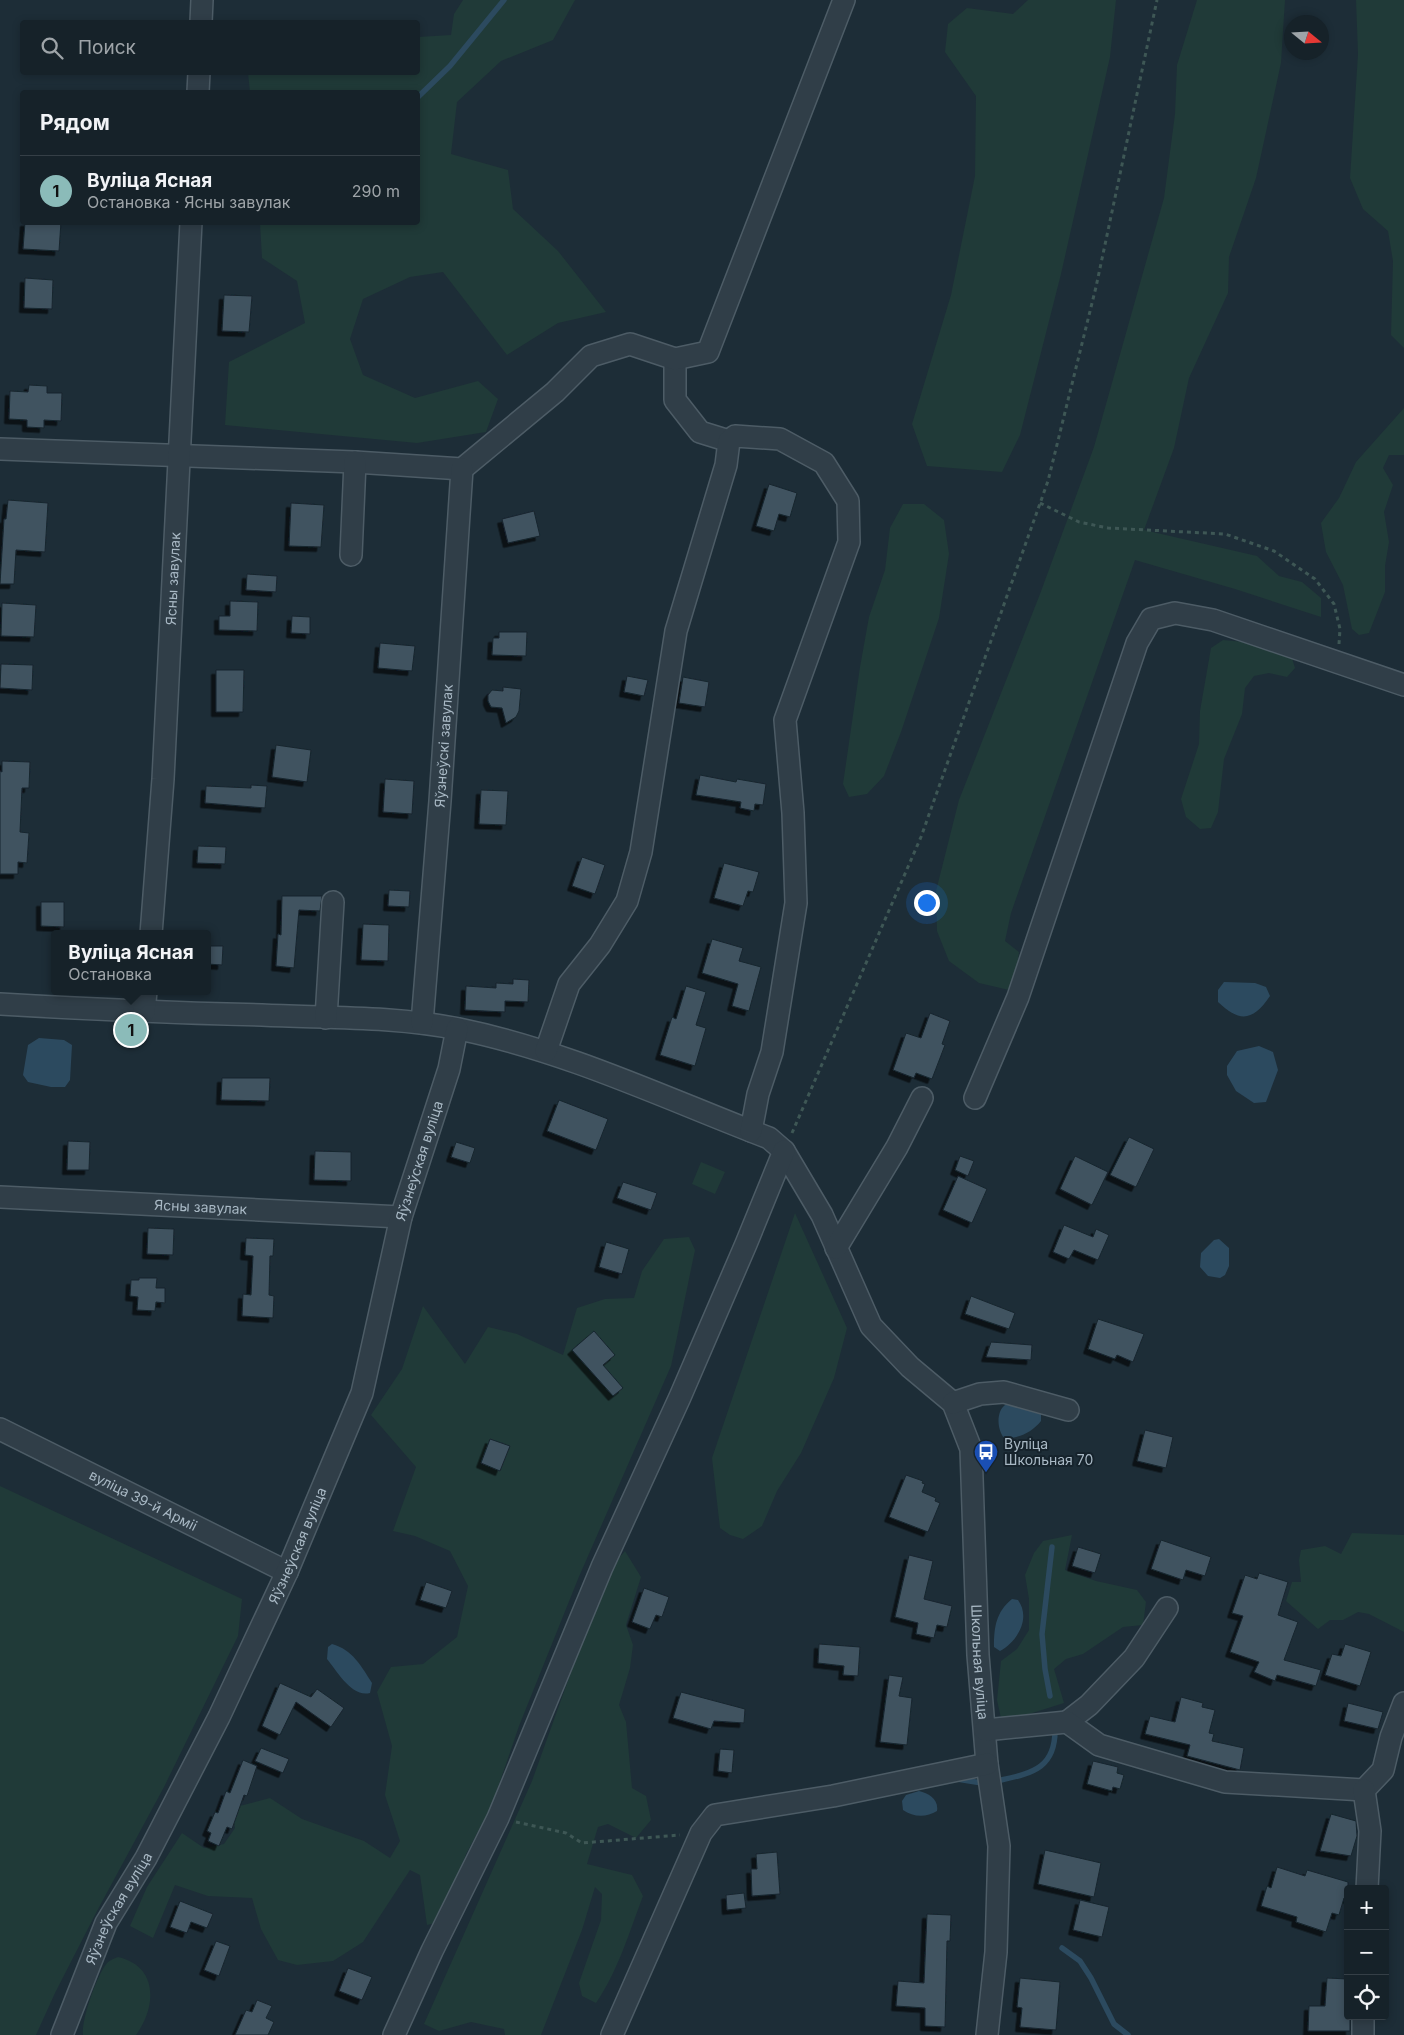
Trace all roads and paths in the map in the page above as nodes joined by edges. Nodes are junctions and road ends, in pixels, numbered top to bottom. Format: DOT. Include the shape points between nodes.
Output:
graph roads {
  1 [pos="202,0"];
  2 [pos="844,0"];
  3 [pos="1157,0"];
  4 [pos="201,20"];
  5 [pos="199,75"];
  6 [pos="198,90"];
  7 [pos="191,225"];
  8 [pos="675,359"];
  9 [pos="729,441"];
  10 [pos="0,449"];
  11 [pos="180,456"];
  12 [pos="355,462"];
  13 [pos="462,468"];
  14 [pos="1040,503"];
  15 [pos="351,555"];
  16 [pos="1338,663"];
  17 [pos="1404,685"];
  18 [pos="333,902"];
  19 [pos="151,930"];
  20 [pos="145,1001"];
  21 [pos="0,1004"];
  22 [pos="326,1018"];
  23 [pos="422,1023"];
  24 [pos="457,1029"];
  25 [pos="546,1051"];
  26 [pos="922,1098"];
  27 [pos="975,1098"];
  28 [pos="751,1131"];
  29 [pos="784,1151"];
  30 [pos="0,1197"];
  31 [pos="401,1217"];
  32 [pos="836,1248"];
  33 [pos="953,1403"];
  34 [pos="1068,1410"];
  35 [pos="0,1429"];
  36 [pos="287,1572"];
  37 [pos="1167,1608"];
  38 [pos="1404,1703"];
  39 [pos="1067,1722"];
  40 [pos="985,1730"];
  41 [pos="987,1764"];
  42 [pos="1364,1790"];
  43 [pos="498,1818"];
  44 [pos="701,1833"];
  45 [pos="1367,1885"];
  46 [pos="1363,2020"];
  47 [pos="62,2035"];
  48 [pos="394,2035"];
  49 [pos="612,2035"];
  50 [pos="987,2035"];
  51 [pos="1363,2035"];
  1 -- 4 [label="street"];
  2 -- 8 [label="street" via="708,352"];
  3 -- 14 [label="path" via="1096,287"];
  5 -- 6 [label="street"];
  7 -- 11 [label="street, Ясны завулак"];
  8 -- 9 [label="street" via="675,400 700,432"];
  8 -- 13 [label="street" via="630,344 592,356 555,392"];
  9 -- 25 [label="street" via="726,465 676,631 641,852 626,901 600,945 569,984"];
  9 -- 28 [label="street" via="735,436 780,439 824,464 848,501 849,542 786,720 796,903 772,1052 758,1094"];
  10 -- 11 [label="street"];
  11 -- 12 [label="street"];
  11 -- 19 [label="street, Ясны завулак" via="163,779"];
  12 -- 13 [label="street"];
  12 -- 15 [label="street"];
  13 -- 23 [label="street, Яўзнеўскі завулак"];
  14 -- 16 [label="path" via="1079,522 1108,528 1225,534 1274,551 1316,579 1334,604 1340,629"];
  14 -- 29 [label="path" via="921,837"];
  16 -- 17 [label="street"];
  16 -- 27 [label="street" via="1213,620 1175,614 1151,619 1137,643 1018,997"];
  18 -- 22 [label="street"];
  20 -- 21 [label="street"];
  20 -- 22 [label="street"];
  22 -- 23 [label="street"];
  23 -- 24 [label="street"];
  24 -- 25 [label="street"];
  24 -- 31 [label="street, Яўзнеўская вуліца" via="449,1069"];
  25 -- 28 [label="street"];
  26 -- 32 [label="street" via="897,1147"];
  28 -- 29 [label="street" via="770,1138"];
  29 -- 32 [label="street, Школьная вуліца" via="822,1215"];
  29 -- 43 [label="street" via="680,1397 602,1567"];
  30 -- 31 [label="street, Ясны завулак"];
  31 -- 36 [label="street, Яўзнеўская вуліца" via="362,1393"];
  32 -- 33 [label="street, Школьная вуліца" via="871,1326 910,1367"];
  33 -- 34 [label="street" via="980,1394 1004,1392"];
  33 -- 40 [label="street, Школьная вуліца" via="971,1449 978,1654"];
  35 -- 36 [label="street, вуліца 39-й Арміі"];
  36 -- 47 [label="street, Яўзнеўская вуліца" via="214,1726 146,1858 106,1923"];
  37 -- 39 [label="street" via="1134,1658 1089,1705"];
  38 -- 42 [label="street" via="1383,1770"];
  39 -- 40 [label="street"];
  39 -- 42 [label="street" via="1100,1745 1226,1782"];
  40 -- 41 [label="street, Школьная вуліца"];
  41 -- 44 [label="street" via="833,1796 716,1815"];
  41 -- 50 [label="street, Школьная вуліца" via="999,1846 996,1952"];
  42 -- 45 [label="street" via="1370,1831"];
  43 -- 44 [label="path" via="566,1833 582,1843"];
  43 -- 48 [label="street"];
  44 -- 49 [label="street"];
  46 -- 51 [label="street"];
}
